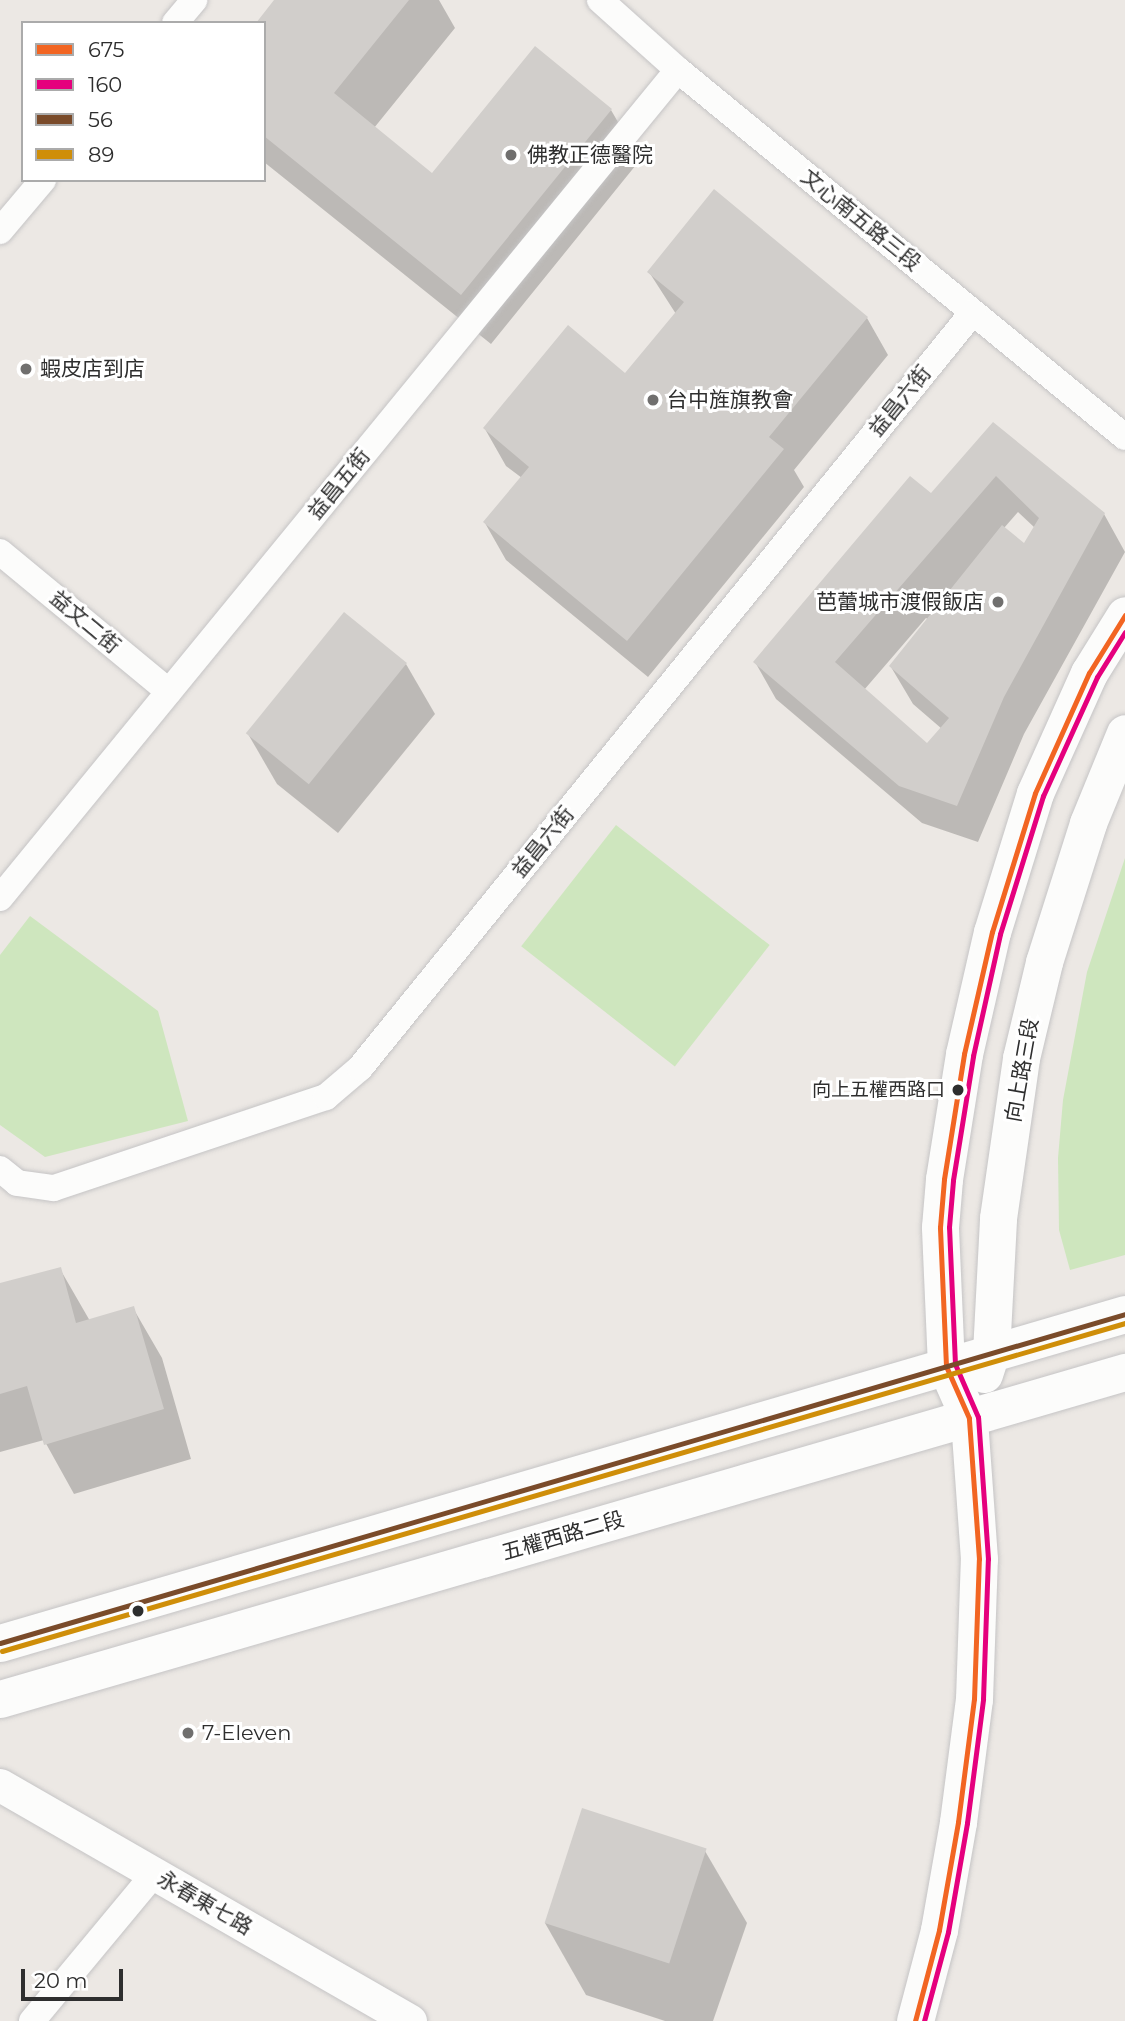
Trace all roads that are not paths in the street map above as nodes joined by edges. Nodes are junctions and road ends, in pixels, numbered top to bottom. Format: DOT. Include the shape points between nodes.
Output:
graph roads {
  1 [pos="194,0"];
  2 [pos="600,0"];
  3 [pos="177,21"];
  4 [pos="678,70"];
  5 [pos="41,182"];
  6 [pos="0,231"];
  7 [pos="973,312"];
  8 [pos="1125,437"];
  9 [pos="0,552"];
  10 [pos="1125,615"];
  11 [pos="169,692"];
  12 [pos="1125,733"];
  13 [pos="0,898"];
  14 [pos="0,1169"];
  15 [pos="1125,1314"];
  16 [pos="992,1353"];
  17 [pos="946,1366"];
  18 [pos="1125,1373"];
  19 [pos="969,1418"];
  20 [pos="0,1643"];
  21 [pos="0,1699"];
  22 [pos="0,1785"];
  23 [pos="154,1874"];
  24 [pos="32,2021"];
  25 [pos="410,2021"];
  26 [pos="915,2021"];
  1 -- 3 [label="street"];
  2 -- 4 [label="street, 文心南五路三段"];
  4 -- 7 [label="street, 文心南五路三段"];
  4 -- 11 [label="street, 益昌五街"];
  5 -- 6 [label="street"];
  7 -- 8 [label="street, 文心南五路三段"];
  7 -- 14 [label="street, 益昌六街" via="360,1068 326,1097 54,1188 17,1183"];
  9 -- 11 [label="street, 益文二街"];
  10 -- 17 [label="main road, 向上路三段" via="1088,673 1035,793 992,932 964,1054 944,1179 940,1227"];
  11 -- 13 [label="street, 益昌五街"];
  12 -- 16 [label="main road, 向上路三段" via="1084,836 1044,962 1021,1058 998,1218"];
  15 -- 16 [label="main road"];
  16 -- 17 [label="main road"];
  16 -- 19 [label="main road, 向上路三段"];
  17 -- 19 [label="main road, 向上路三段"];
  17 -- 20 [label="main road"];
  18 -- 19 [label="main road, 五權西路二段"];
  19 -- 21 [label="main road, 五權西路二段"];
  19 -- 26 [label="main road, 向上路三段" via="979,1559 974,1699 949,1876"];
  22 -- 23 [label="street, 永春東七路"];
  23 -- 24 [label="street"];
  23 -- 25 [label="street, 永春東七路"];
}
